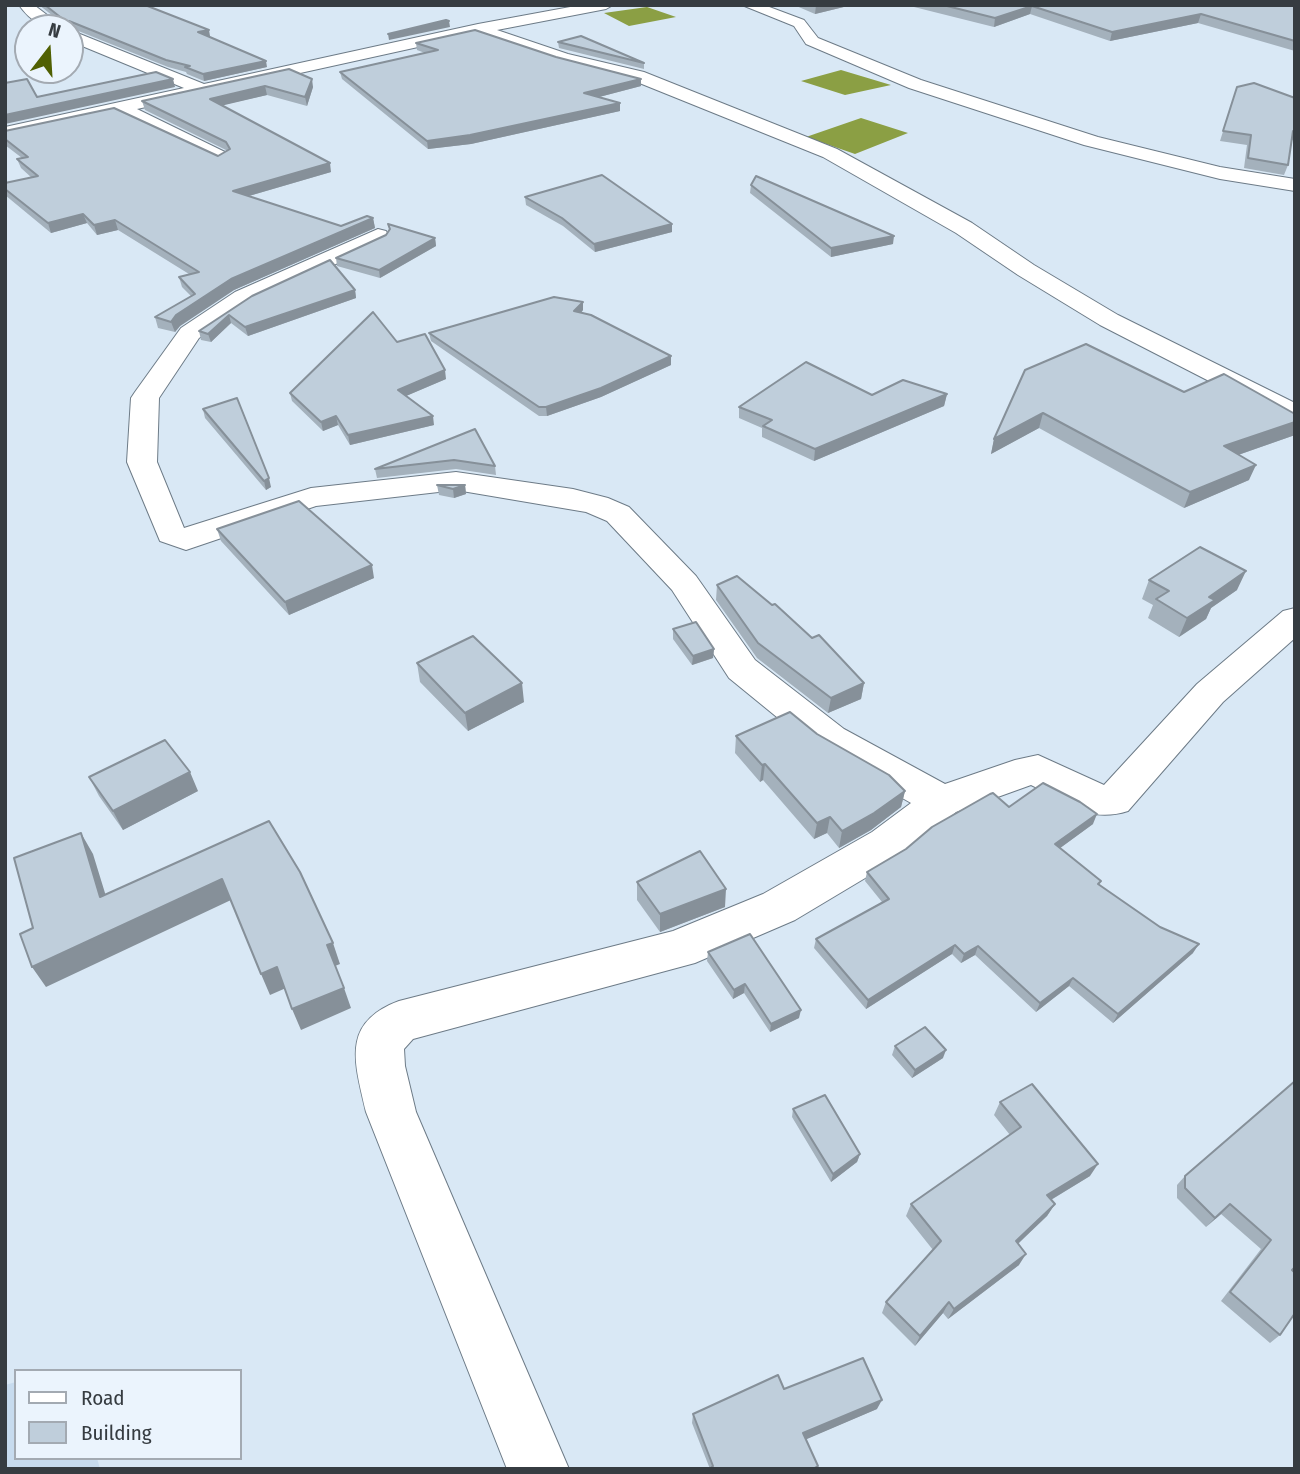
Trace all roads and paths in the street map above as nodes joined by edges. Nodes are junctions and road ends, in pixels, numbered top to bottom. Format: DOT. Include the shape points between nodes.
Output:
graph roads {
  1 [pos="606,5"];
  2 [pos="749,5"];
  3 [pos="478,29"];
  4 [pos="84,42"];
  5 [pos="201,89"];
  6 [pos="118,107"];
  7 [pos="5,132"];
  8 [pos="220,157"];
  9 [pos="1295,185"];
  10 [pos="377,236"];
  11 [pos="1295,414"];
  12 [pos="1295,619"];
  13 [pos="942,801"];
  14 [pos="538,1469"];
  1 -- 3 [label="street"];
  2 -- 9 [label="street" via="799,23 812,41 915,83 1091,141 1220,173"];
  3 -- 5 [label="street"];
  3 -- 11 [label="street" via="563,58 638,76 830,153 964,228 1108,320"];
  4 -- 5 [label="street"];
  5 -- 6 [label="street"];
  6 -- 7 [label="street"];
  6 -- 8 [label="street"];
  10 -- 13 [label="street" via="244,297 190,333 145,398 142,462 171,534 186,540 311,497 456,481 573,498 597,506 618,514 684,583 742,669 830,739"];
  12 -- 13 [label="street" via="1210,693 1114,800 1095,800 1038,770 1029,770"];
  13 -- 14 [label="street" via="887,844 779,907 678,949 399,1022 379,1041 391,1112"];
}
